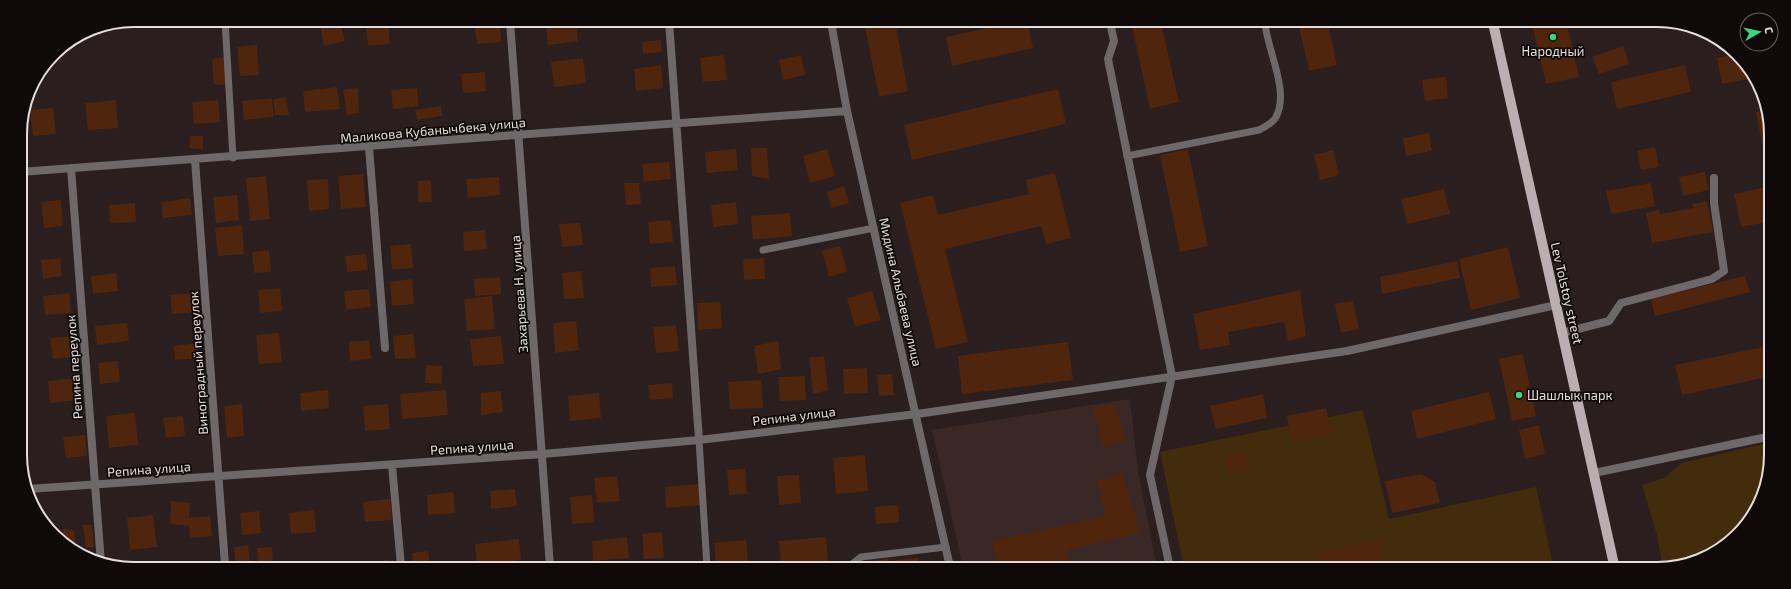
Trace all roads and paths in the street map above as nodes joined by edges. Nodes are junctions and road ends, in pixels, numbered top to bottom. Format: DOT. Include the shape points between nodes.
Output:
graph roads {
  1 [pos="225,27"];
  2 [pos="510,27"];
  3 [pos="669,27"];
  4 [pos="832,27"];
  5 [pos="1111,27"];
  6 [pos="1266,27"];
  7 [pos="1495,27"];
  8 [pos="847,111"];
  9 [pos="676,122"];
  10 [pos="518,135"];
  11 [pos="369,147"];
  12 [pos="1127,156"];
  13 [pos="233,158"];
  14 [pos="195,160"];
  15 [pos="71,168"];
  16 [pos="27,171"];
  17 [pos="1714,178"];
  18 [pos="874,228"];
  19 [pos="763,250"];
  20 [pos="1556,305"];
  21 [pos="1562,333"];
  22 [pos="385,348"];
  23 [pos="1172,376"];
  24 [pos="917,414"];
  25 [pos="1764,438"];
  26 [pos="699,440"];
  27 [pos="543,454"];
  28 [pos="392,465"];
  29 [pos="1594,473"];
  30 [pos="219,476"];
  31 [pos="95,485"];
  32 [pos="33,489"];
  33 [pos="946,547"];
  34 [pos="100,556"];
  35 [pos="225,562"];
  36 [pos="401,562"];
  37 [pos="550,562"];
  38 [pos="707,562"];
  39 [pos="854,562"];
  40 [pos="949,562"];
  41 [pos="1169,562"];
  42 [pos="1613,562"];
  1 -- 13 [label="lane"];
  2 -- 10 [label="street, Захарьева Н. улица"];
  3 -- 9 [label="street"];
  4 -- 8 [label="street, Мидина Алыбаева улица"];
  5 -- 12 [label="street" via="1114,41 1108,59"];
  6 -- 12 [label="lane" via="1280,89 1280,106 1276,118 1270,124 1259,130"];
  7 -- 20 [label="main road, Lev Tolstoy street"];
  8 -- 9 [label="street, Маликова Кубанычбека улица"];
  8 -- 18 [label="street, Мидина Алыбаева улица"];
  9 -- 10 [label="street, Маликова Кубанычбека улица"];
  9 -- 26 [label="street"];
  10 -- 11 [label="street, Маликова Кубанычбека улица"];
  10 -- 27 [label="street, Захарьева Н. улица"];
  11 -- 13 [label="street, Маликова Кубанычбека улица"];
  11 -- 22 [label="street"];
  12 -- 23 [label="street"];
  13 -- 14 [label="street, Маликова Кубанычбека улица"];
  14 -- 15 [label="street, Маликова Кубанычбека улица"];
  14 -- 30 [label="street, Виноградный переулок"];
  15 -- 16 [label="street, Маликова Кубанычбека улица"];
  15 -- 31 [label="street, Репина переулок"];
  17 -- 21 [label="street" via="1714,203 1724,271 1712,280 1621,303 1609,321"];
  18 -- 19 [label="lane"];
  18 -- 24 [label="street, Мидина Алыбаева улица"];
  20 -- 21 [label="main road, Lev Tolstoy street"];
  20 -- 23 [label="street, Репина улица" via="1347,351"];
  21 -- 29 [label="main road, Lev Tolstoy street"];
  23 -- 24 [label="street, Репина улица"];
  23 -- 41 [label="street" via="1150,475"];
  24 -- 26 [label="street, Репина улица"];
  24 -- 33 [label="street, Мидина Алыбаева улица"];
  25 -- 29 [label="street"];
  26 -- 27 [label="street, Репина улица"];
  26 -- 38 [label="lane"];
  27 -- 28 [label="street, Репина улица"];
  27 -- 37 [label="street, Захарьева Н. улица"];
  28 -- 30 [label="street, Репина улица"];
  28 -- 36 [label="street"];
  29 -- 42 [label="main road, Lev Tolstoy street"];
  30 -- 31 [label="street, Репина улица"];
  30 -- 35 [label="street, Виноградный переулок"];
  31 -- 32 [label="street, Репина улица"];
  31 -- 34 [label="street, Репина переулок"];
  33 -- 39 [label="lane" via="861,557"];
  33 -- 40 [label="street, Мидина Алыбаева улица"];
}
